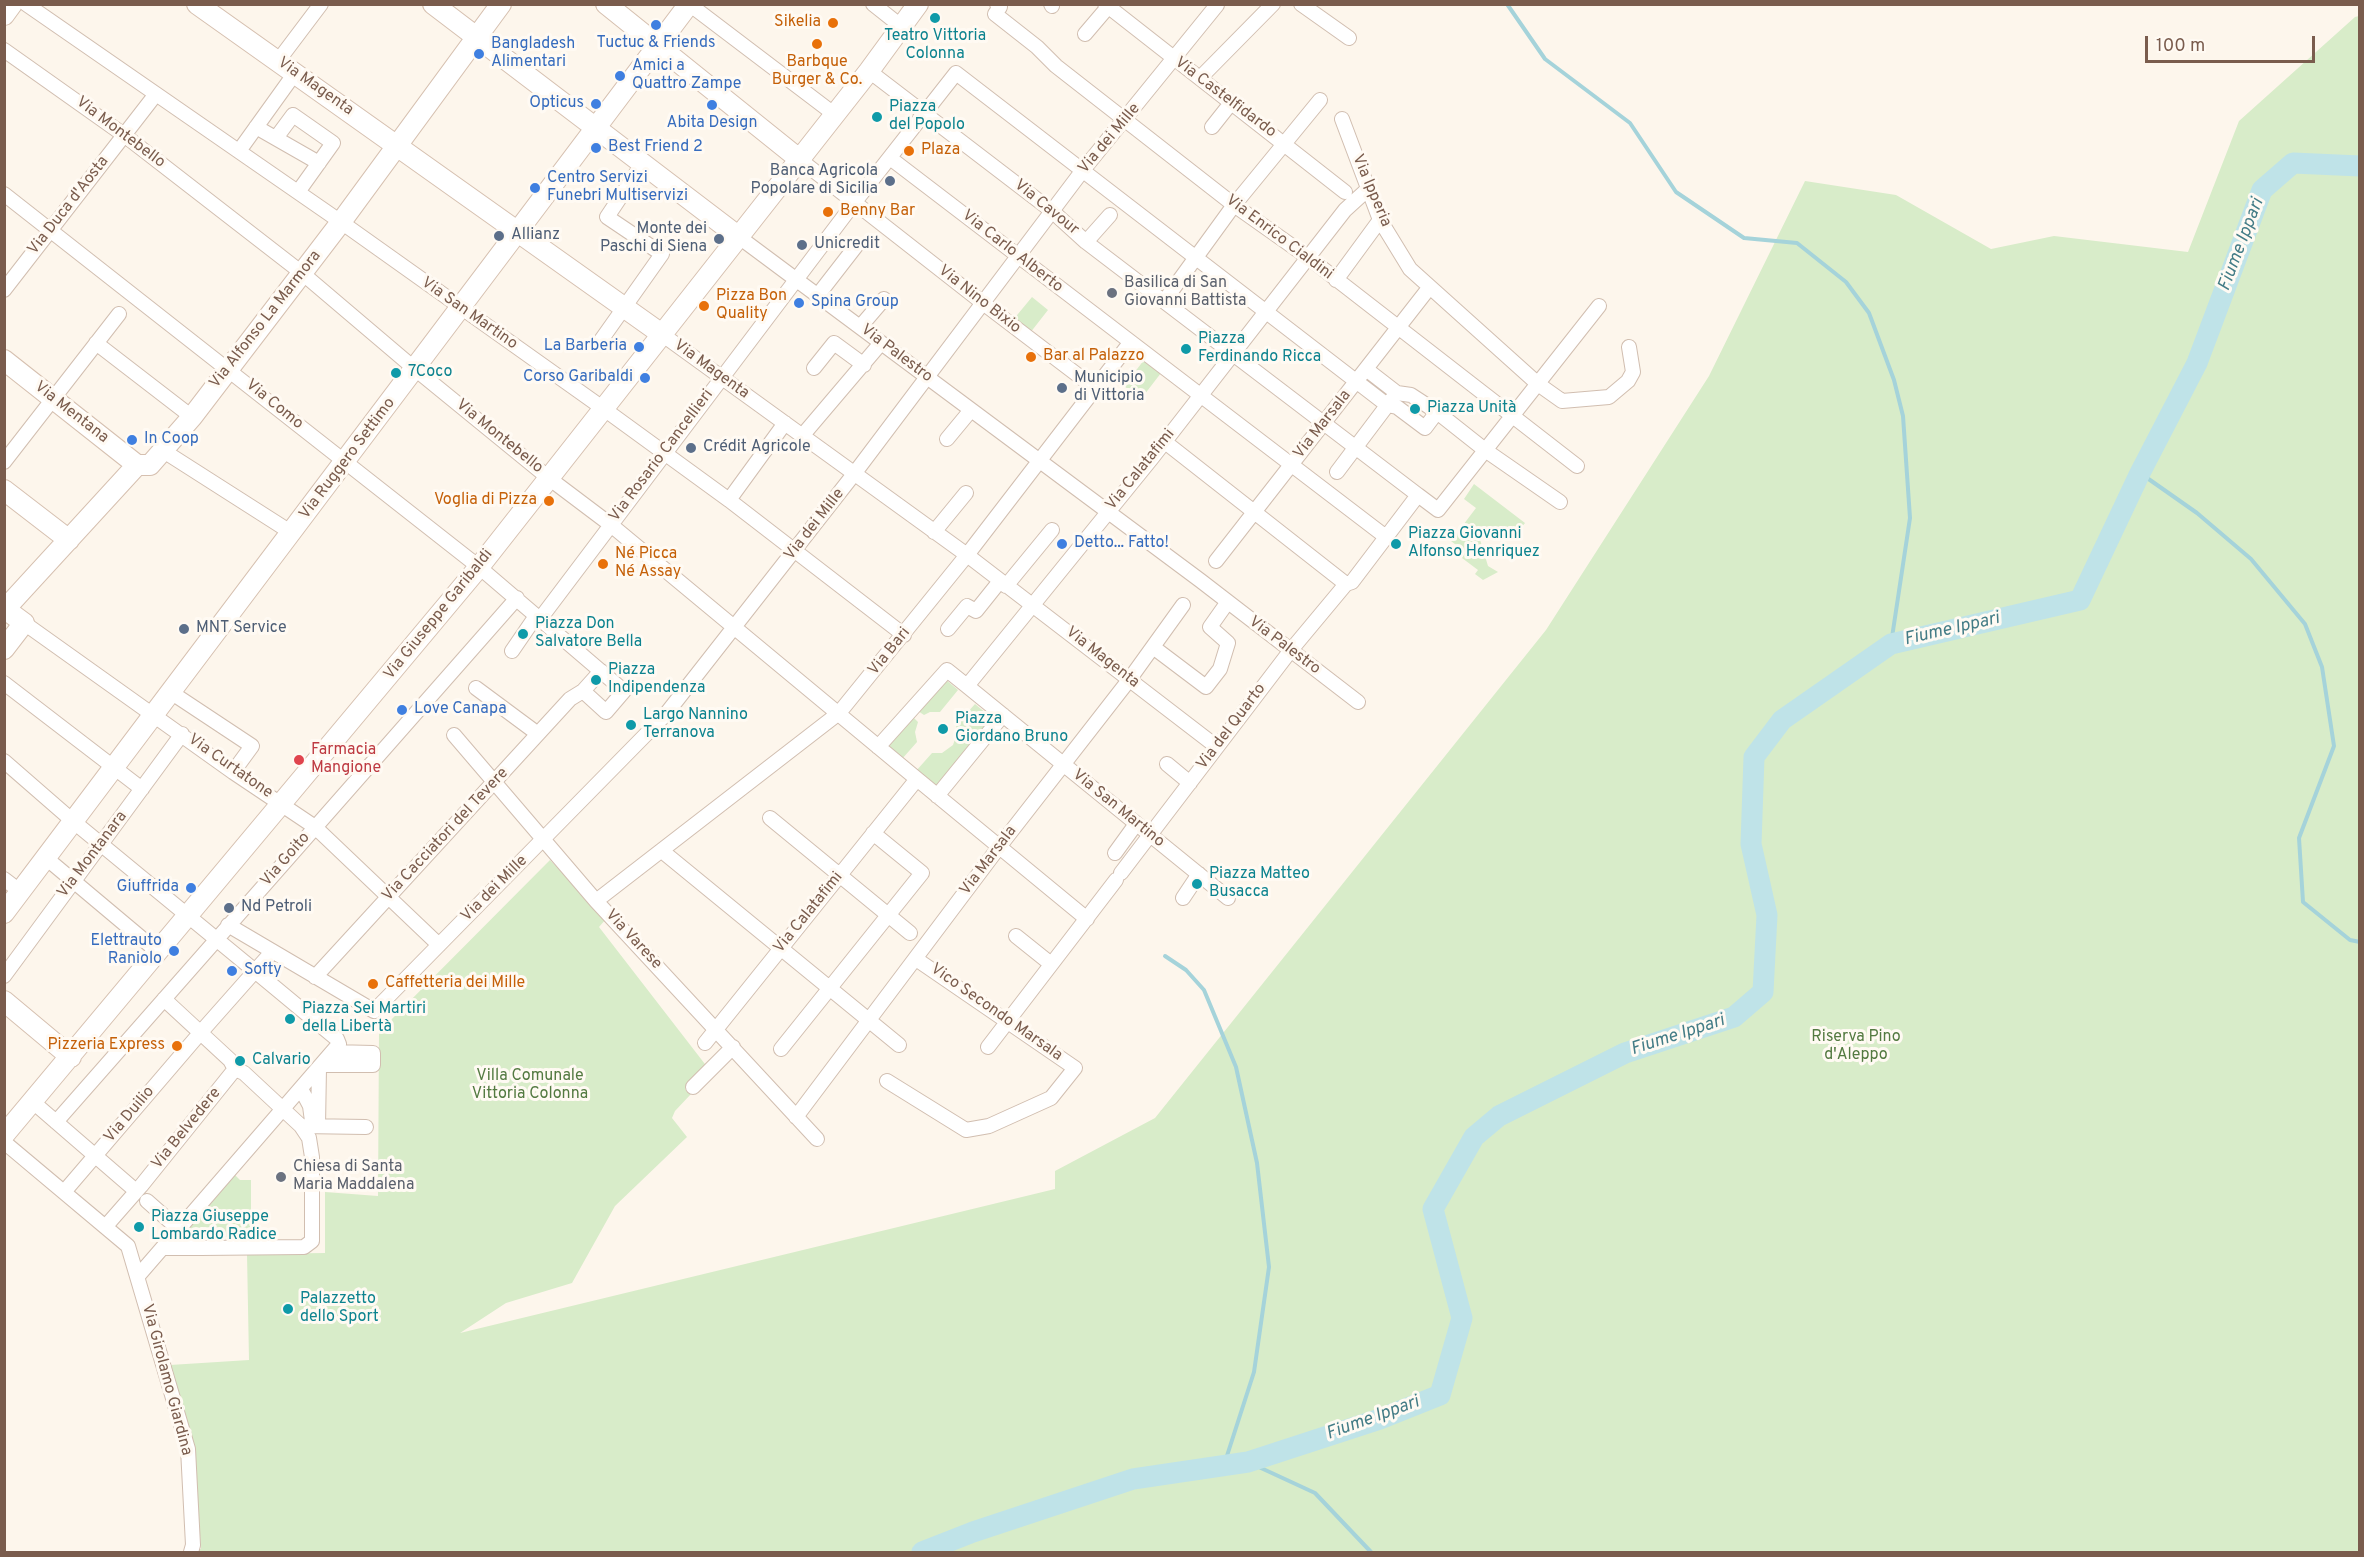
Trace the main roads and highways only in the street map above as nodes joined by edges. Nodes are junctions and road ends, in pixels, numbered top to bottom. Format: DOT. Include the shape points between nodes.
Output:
graph roads {
  1 [pos="12,4"];
  2 [pos="197,4"];
  3 [pos="434,4"];
  4 [pos="501,4"];
  5 [pos="606,4"];
  6 [pos="689,4"];
  7 [pos="918,4"];
  8 [pos="4,15"];
  9 [pos="477,37"];
  10 [pos="657,46"];
  11 [pos="597,128"];
  12 [pos="397,145"];
  13 [pos="796,159"];
  14 [pos="518,231"];
  15 [pos="739,237"];
  16 [pos="663,335"];
  17 [pos="4,360"];
  18 [pos="137,465"];
  19 [pos="4,490"];
  20 [pos="69,540"];
  21 [pos="5,609"];
  22 [pos="4,649"];
  23 [pos="4,913"];
  24 [pos="4,1001"];
  25 [pos="71,1057"];
  26 [pos="4,1135"];
  1 -- 8 [label="main road"];
  2 -- 12 [label="main road, Via Magenta"];
  3 -- 9 [label="main road, Via Palestro"];
  4 -- 9 [label="main road, Via Alfonso La Marmora"];
  5 -- 10 [label="main road"];
  6 -- 10 [label="main road, Via Ruggero Settimo"];
  7 -- 13 [label="main road, Via Giuseppe Garibaldi"];
  9 -- 11 [label="main road, Via Palestro"];
  9 -- 12 [label="main road, Via Alfonso La Marmora"];
  10 -- 11 [label="main road, Via Ruggero Settimo"];
  10 -- 13 [label="main road"];
  11 -- 14 [label="main road, Via Ruggero Settimo"];
  11 -- 15 [label="main road, Via Palestro"];
  12 -- 14 [label="main road, Via Magenta"];
  12 -- 18 [label="main road, Via Alfonso La Marmora" via="192,417 150,465"];
  13 -- 15 [label="main road, Via Giuseppe Garibaldi"];
  14 -- 16 [label="main road, Via Magenta"];
  14 -- 23 [label="main road, Via Ruggero Settimo"];
  15 -- 16 [label="main road, Via Giuseppe Garibaldi"];
  16 -- 25 [label="main road, Via Giuseppe Garibaldi" via="479,567"];
  17 -- 18 [label="main road, Via Mentana"];
  18 -- 20 [label="main road, Via Alfonso La Marmora"];
  19 -- 20 [label="main road"];
  20 -- 21 [label="main road, Via Alfonso La Marmora"];
  21 -- 22 [label="main road, Via Curtatone" via="24,623"];
  24 -- 25 [label="main road"];
  25 -- 26 [label="main road, Via Giuseppe Garibaldi"];
}
